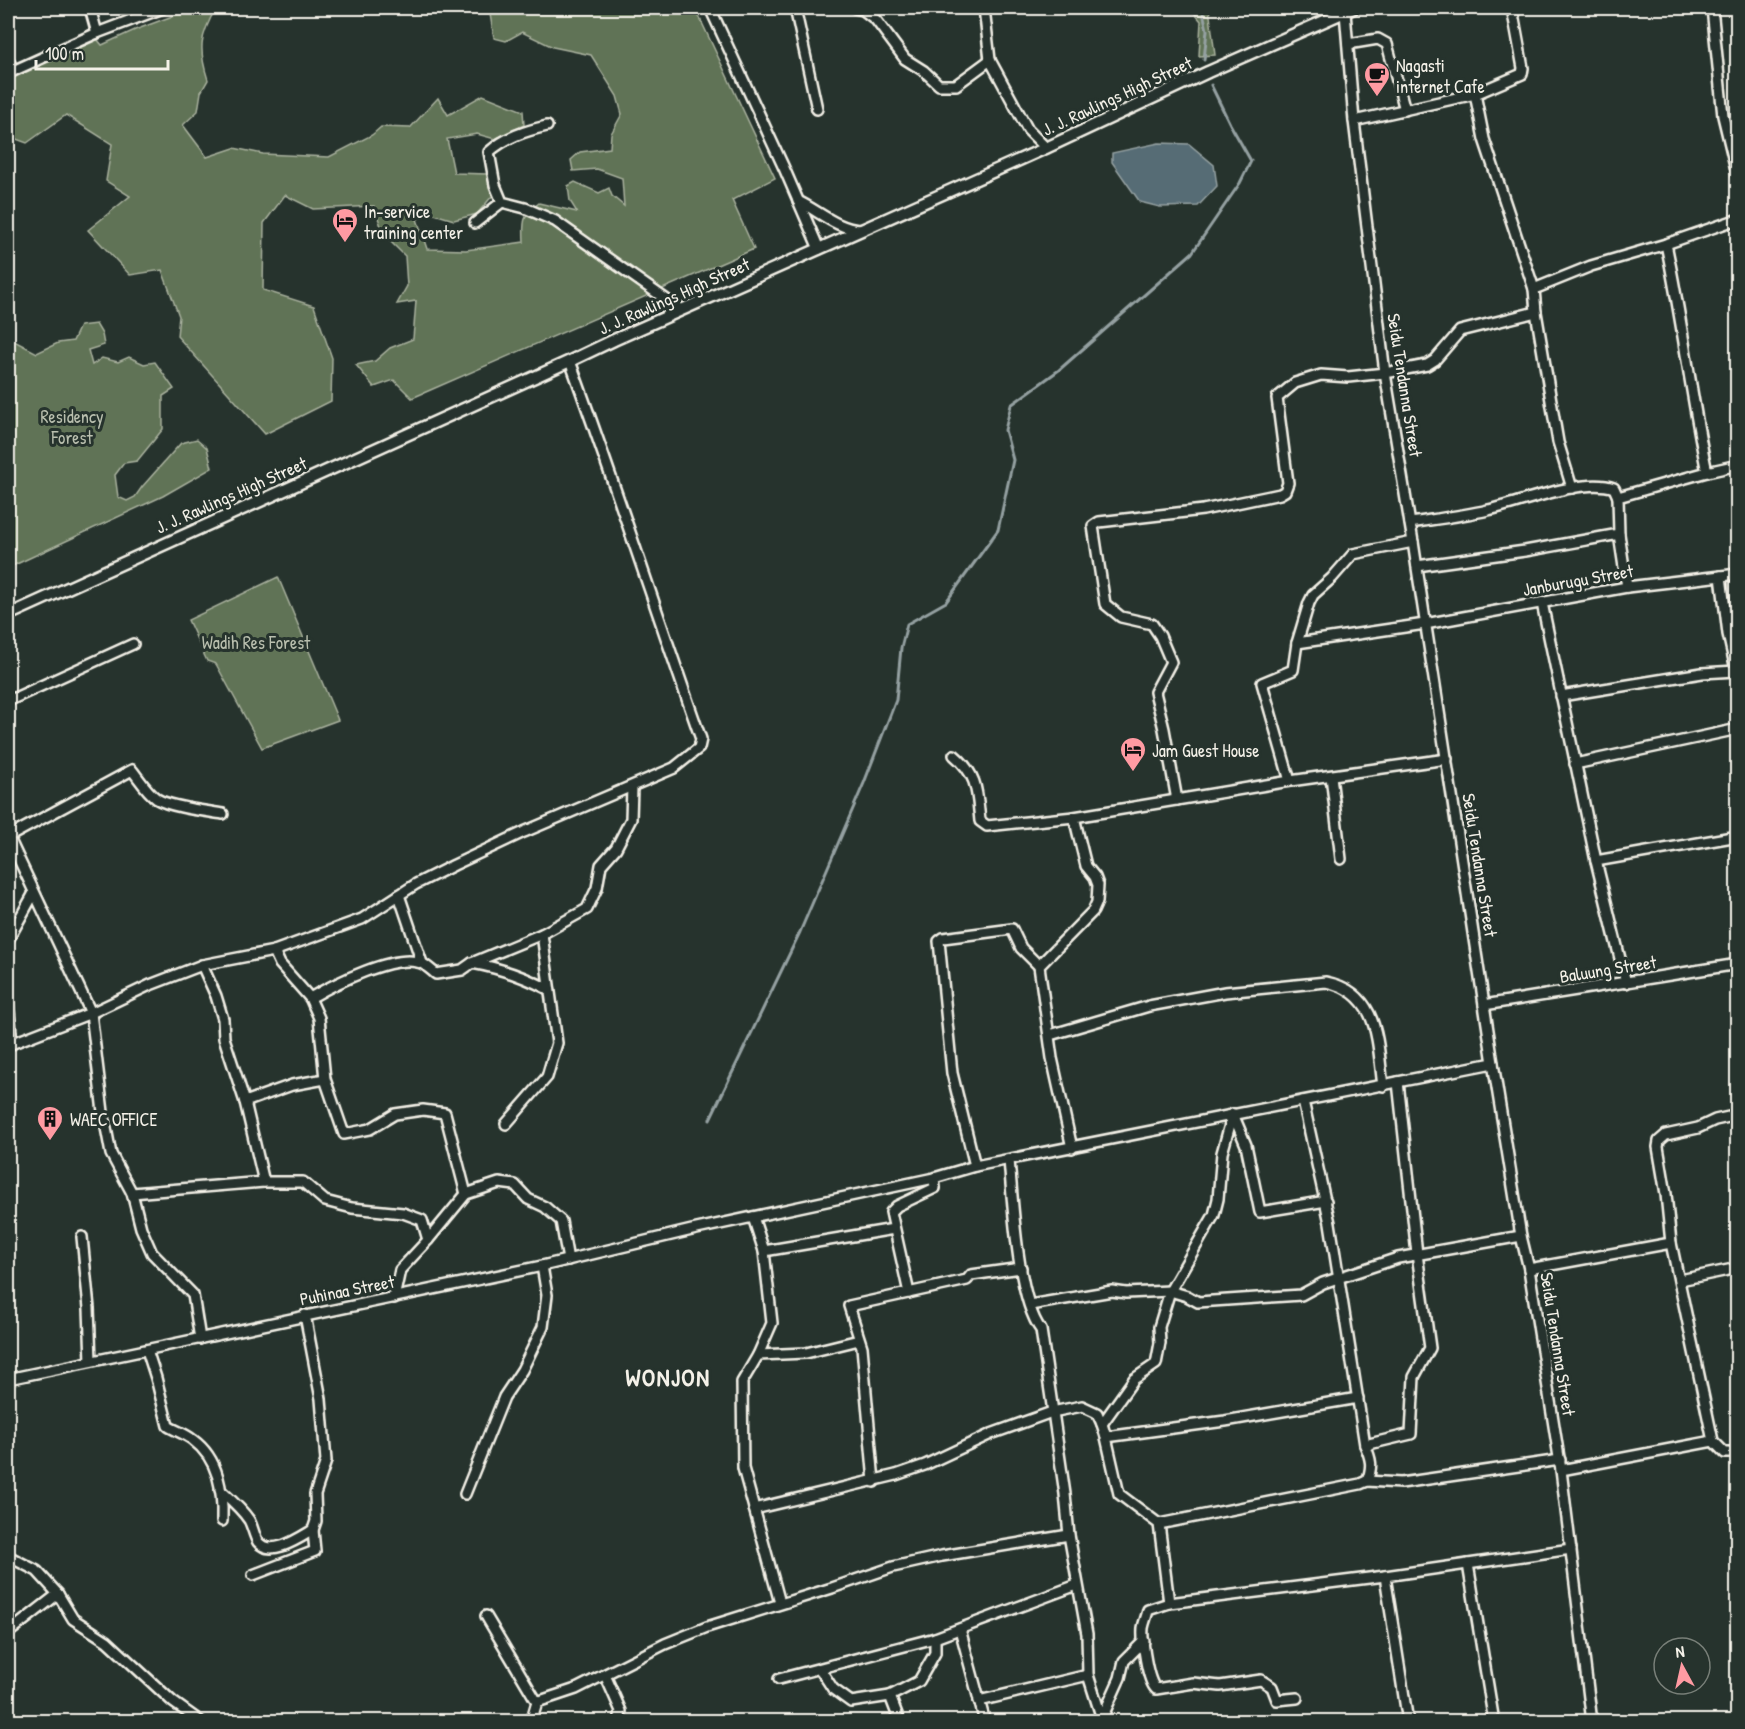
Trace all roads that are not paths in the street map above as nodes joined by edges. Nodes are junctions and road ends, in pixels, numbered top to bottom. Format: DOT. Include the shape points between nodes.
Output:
graph roads {
  1 [pos="90,8"];
  2 [pos="163,8"];
  3 [pos="710,8"];
  4 [pos="795,8"];
  5 [pos="855,8"];
  6 [pos="984,8"];
  7 [pos="1512,8"];
  8 [pos="1712,8"];
  9 [pos="1349,10"];
  10 [pos="98,33"];
  11 [pos="1347,44"];
  12 [pos="8,59"];
  13 [pos="990,60"];
  14 [pos="10,72"];
  15 [pos="1475,94"];
  16 [pos="817,110"];
  17 [pos="1405,110"];
  18 [pos="1354,121"];
  19 [pos="547,126"];
  20 [pos="1046,148"];
  21 [pos="1737,178"];
  22 [pos="798,201"];
  23 [pos="502,202"];
  24 [pos="1737,219"];
  25 [pos="475,223"];
  26 [pos="861,230"];
  27 [pos="1666,244"];
  28 [pos="819,249"];
  29 [pos="1534,290"];
  30 [pos="681,310"];
  31 [pos="1536,312"];
  32 [pos="570,362"];
  33 [pos="1385,373"];
  34 [pos="1737,465"];
  35 [pos="1707,472"];
  36 [pos="1572,488"];
  37 [pos="1618,497"];
  38 [pos="1410,523"];
  39 [pos="1619,534"];
  40 [pos="1413,542"];
  41 [pos="1417,566"];
  42 [pos="1737,574"];
  43 [pos="1721,576"];
  44 [pos="1627,586"];
  45 [pos="1542,603"];
  46 [pos="8,615"];
  47 [pos="1425,624"];
  48 [pos="1297,643"];
  49 [pos="133,644"];
  50 [pos="1737,673"];
  51 [pos="1561,696"];
  52 [pos="8,701"];
  53 [pos="1737,729"];
  54 [pos="954,755"];
  55 [pos="1447,759"];
  56 [pos="1575,764"];
  57 [pos="1331,776"];
  58 [pos="1290,781"];
  59 [pos="632,787"];
  60 [pos="1177,800"];
  61 [pos="223,813"];
  62 [pos="1074,817"];
  63 [pos="1737,836"];
  64 [pos="8,837"];
  65 [pos="1341,860"];
  66 [pos="1596,861"];
  67 [pos="34,893"];
  68 [pos="399,895"];
  69 [pos="542,934"];
  70 [pos="8,940"];
  71 [pos="274,951"];
  72 [pos="422,963"];
  73 [pos="472,963"];
  74 [pos="1737,963"];
  75 [pos="202,965"];
  76 [pos="1039,966"];
  77 [pos="1626,983"];
  78 [pos="548,989"];
  79 [pos="8,998"];
  80 [pos="310,998"];
  81 [pos="1484,1005"];
  82 [pos="91,1013"];
  83 [pos="1050,1035"];
  84 [pos="10,1044"];
  85 [pos="1493,1063"];
  86 [pos="325,1079"];
  87 [pos="1398,1082"];
  88 [pos="1383,1086"];
  89 [pos="1303,1101"];
  90 [pos="245,1102"];
  91 [pos="1233,1114"];
  92 [pos="1737,1115"];
  93 [pos="506,1124"];
  94 [pos="1072,1148"];
  95 [pos="1009,1160"];
  96 [pos="975,1166"];
  97 [pos="934,1178"];
  98 [pos="264,1182"];
  99 [pos="132,1193"];
  100 [pos="466,1194"];
  101 [pos="1326,1201"];
  102 [pos="753,1217"];
  103 [pos="894,1229"];
  104 [pos="82,1236"];
  105 [pos="1521,1236"];
  106 [pos="428,1240"];
  107 [pos="1671,1244"];
  108 [pos="764,1251"];
  109 [pos="1417,1254"];
  110 [pos="568,1260"];
  111 [pos="542,1266"];
  112 [pos="1021,1268"];
  113 [pos="1737,1268"];
  114 [pos="1529,1269"];
  115 [pos="1338,1278"];
  116 [pos="1680,1280"];
  117 [pos="1170,1292"];
  118 [pos="909,1293"];
  119 [pos="394,1298"];
  120 [pos="1030,1305"];
  121 [pos="305,1316"];
  122 [pos="200,1339"];
  123 [pos="859,1340"];
  124 [pos="147,1350"];
  125 [pos="758,1355"];
  126 [pos="91,1361"];
  127 [pos="8,1379"];
  128 [pos="1359,1398"];
  129 [pos="1052,1412"];
  130 [pos="1102,1424"];
  131 [pos="1106,1437"];
  132 [pos="1713,1441"];
  133 [pos="1365,1445"];
  134 [pos="1737,1453"];
  135 [pos="1560,1465"];
  136 [pos="1367,1481"];
  137 [pos="874,1482"];
  138 [pos="220,1490"];
  139 [pos="465,1494"];
  140 [pos="754,1509"];
  141 [pos="222,1521"];
  142 [pos="1159,1524"];
  143 [pos="313,1530"];
  144 [pos="1069,1535"];
  145 [pos="1571,1549"];
  146 [pos="8,1556"];
  147 [pos="1468,1564"];
  148 [pos="254,1575"];
  149 [pos="1385,1576"];
  150 [pos="1077,1585"];
  151 [pos="58,1594"];
  152 [pos="780,1603"];
  153 [pos="1169,1603"];
  154 [pos="486,1616"];
  155 [pos="960,1629"];
  156 [pos="8,1633"];
  157 [pos="935,1638"];
  158 [pos="1144,1641"];
  159 [pos="820,1669"];
  160 [pos="605,1675"];
  161 [pos="1088,1675"];
  162 [pos="779,1679"];
  163 [pos="890,1696"];
  164 [pos="1297,1698"];
  165 [pos="979,1701"];
  166 [pos="537,1702"];
  167 [pos="8,1713"];
  168 [pos="1102,1720"];
  169 [pos="10,1722"];
  170 [pos="201,1722"];
  171 [pos="531,1722"];
  172 [pos="619,1722"];
  173 [pos="900,1722"];
  174 [pos="985,1722"];
  175 [pos="1407,1722"];
  176 [pos="1494,1722"];
  177 [pos="1593,1722"];
  1 -- 10 [label="street"];
  2 -- 10 [label="street"];
  3 -- 22 [label="street"];
  4 -- 16 [label="street"];
  5 -- 13 [label="street" via="876,20 904,59 939,85 956,85"];
  6 -- 13 [label="street"];
  7 -- 15 [label="street" via="1522,74"];
  8 -- 21 [label="street" via="1723,116"];
  9 -- 11 [label="street, Seidu Tendanna Street"];
  9 -- 20 [label="main road, J. J. Rawlings High Street"];
  10 -- 14 [label="street"];
  11 -- 17 [label="street" via="1378,39 1387,44"];
  11 -- 18 [label="street, Seidu Tendanna Street"];
  12 -- 14 [label="street"];
  13 -- 20 [label="street" via="1028,129"];
  15 -- 17 [label="street"];
  15 -- 29 [label="street" via="1484,139"];
  17 -- 18 [label="street"];
  18 -- 33 [label="street, Seidu Tendanna Street"];
  19 -- 23 [label="street" via="528,130 489,152"];
  20 -- 26 [label="main road, J. J. Rawlings High Street"];
  22 -- 26 [label="street" via="835,223"];
  22 -- 28 [label="street"];
  23 -- 25 [label="street"];
  23 -- 30 [label="street" via="555,221"];
  24 -- 27 [label="street"];
  26 -- 28 [label="main road, J. J. Rawlings High Street"];
  27 -- 29 [label="street" via="1591,266"];
  27 -- 35 [label="street"];
  28 -- 30 [label="main road, J. J. Rawlings High Street"];
  29 -- 31 [label="street"];
  30 -- 32 [label="main road, J. J. Rawlings High Street"];
  31 -- 33 [label="street" via="1461,331 1427,365"];
  31 -- 36 [label="street" via="1558,442"];
  32 -- 46 [label="main road, J. J. Rawlings High Street"];
  32 -- 59 [label="street" via="701,739 699,748 674,768"];
  33 -- 38 [label="street, Seidu Tendanna Street"];
  33 -- 60 [label="street" via="1321,375 1295,383 1280,394 1277,398 1288,483 1280,494 1093,526 1105,604 1121,616 1152,624 1171,662 1155,692"];
  34 -- 35 [label="street"];
  35 -- 37 [label="street"];
  36 -- 37 [label="street" via="1605,485 1614,488"];
  36 -- 38 [label="street" via="1488,510"];
  37 -- 39 [label="street"];
  38 -- 40 [label="street, Seidu Tendanna Street"];
  39 -- 41 [label="street"];
  39 -- 44 [label="street"];
  40 -- 41 [label="street, Seidu Tendanna Street"];
  40 -- 48 [label="street" via="1353,554 1313,595"];
  41 -- 47 [label="street, Seidu Tendanna Street"];
  42 -- 43 [label="street, Janburugu Street"];
  43 -- 44 [label="street, Janburugu Street"];
  43 -- 50 [label="street"];
  44 -- 45 [label="street, Janburugu Street"];
  45 -- 47 [label="street, Janburugu Street"];
  45 -- 51 [label="street"];
  47 -- 48 [label="street, Janburugu Street"];
  47 -- 55 [label="street, Seidu Tendanna Street"];
  48 -- 58 [label="street" via="1293,670 1262,683"];
  49 -- 52 [label="street"];
  50 -- 51 [label="street" via="1702,673"];
  51 -- 56 [label="street"];
  53 -- 56 [label="street"];
  54 -- 62 [label="street" via="967,766 976,783 980,821 987,826"];
  55 -- 57 [label="street"];
  55 -- 81 [label="street, Seidu Tendanna Street"];
  56 -- 66 [label="street"];
  57 -- 58 [label="street"];
  57 -- 65 [label="street"];
  58 -- 60 [label="street"];
  59 -- 68 [label="street" via="524,832"];
  59 -- 69 [label="street" via="631,819 616,848 601,865 592,902 587,909"];
  60 -- 62 [label="street"];
  61 -- 64 [label="street" via="167,804 145,788 132,770"];
  62 -- 76 [label="street" via="1086,866 1098,885 1097,902 1094,911"];
  63 -- 66 [label="street"];
  64 -- 67 [label="street"];
  66 -- 77 [label="street"];
  67 -- 70 [label="street"];
  67 -- 82 [label="street"];
  68 -- 71 [label="street" via="362,919"];
  68 -- 72 [label="street"];
  69 -- 73 [label="street"];
  69 -- 78 [label="street"];
  71 -- 75 [label="street"];
  71 -- 80 [label="street" via="280,964"];
  72 -- 73 [label="street" via="436,974 462,970"];
  72 -- 80 [label="street" via="401,960 383,965"];
  73 -- 78 [label="street" via="501,968"];
  74 -- 77 [label="street, Baluung Street"];
  75 -- 82 [label="street"];
  75 -- 90 [label="street" via="216,996 224,1038"];
  76 -- 83 [label="street"];
  76 -- 96 [label="street" via="1021,948 1012,930 939,941 952,1073"];
  77 -- 81 [label="street, Baluung Street"];
  78 -- 93 [label="street" via="556,1044 550,1069"];
  79 -- 84 [label="street"];
  80 -- 86 [label="street" via="319,1018"];
  81 -- 85 [label="street, Seidu Tendanna Street"];
  82 -- 84 [label="street"];
  82 -- 99 [label="street" via="111,1154"];
  83 -- 88 [label="street" via="1149,1006 1225,992 1326,982 1359,997 1374,1022"];
  83 -- 94 [label="street"];
  85 -- 87 [label="street, Puhinaa Street"];
  85 -- 105 [label="street, Seidu Tendanna Street"];
  86 -- 90 [label="street" via="292,1085"];
  86 -- 100 [label="street" via="344,1134 370,1129 395,1114 423,1110 445,1113"];
  87 -- 88 [label="street, Puhinaa Street"];
  87 -- 109 [label="street"];
  88 -- 89 [label="street, Puhinaa Street"];
  89 -- 91 [label="street, Puhinaa Street"];
  89 -- 101 [label="street"];
  90 -- 98 [label="street"];
  91 -- 94 [label="street, Puhinaa Street"];
  91 -- 101 [label="street" via="1246,1145 1260,1212"];
  91 -- 117 [label="street" via="1222,1153 1214,1215"];
  92 -- 107 [label="street" via="1666,1135 1659,1141"];
  94 -- 95 [label="street, Puhinaa Street"];
  95 -- 96 [label="street, Puhinaa Street"];
  95 -- 112 [label="street"];
  96 -- 97 [label="street, Puhinaa Street"];
  97 -- 102 [label="street, Puhinaa Street"];
  97 -- 103 [label="street" via="935,1188 891,1212"];
  98 -- 99 [label="street"];
  98 -- 106 [label="street" via="303,1182 326,1201 403,1213 422,1220"];
  99 -- 122 [label="street" via="152,1253 193,1295"];
  100 -- 106 [label="street"];
  100 -- 110 [label="street" via="500,1183 515,1185 528,1199 561,1221"];
  101 -- 115 [label="street"];
  102 -- 108 [label="street"];
  102 -- 110 [label="street, Puhinaa Street"];
  103 -- 108 [label="street"];
  103 -- 118 [label="street"];
  104 -- 126 [label="street"];
  105 -- 109 [label="street"];
  105 -- 114 [label="street, Seidu Tendanna Street"];
  106 -- 119 [label="street" via="400,1270"];
  107 -- 114 [label="street"];
  107 -- 116 [label="street"];
  108 -- 125 [label="street" via="772,1323"];
  109 -- 115 [label="street"];
  109 -- 133 [label="street" via="1430,1348 1414,1377 1411,1434"];
  110 -- 111 [label="street, Puhinaa Street"];
  111 -- 119 [label="street, Puhinaa Street"];
  111 -- 139 [label="street" via="547,1294 543,1327 504,1397"];
  112 -- 118 [label="street" via="971,1275 966,1280"];
  112 -- 120 [label="street"];
  113 -- 116 [label="street"];
  114 -- 135 [label="street, Seidu Tendanna Street"];
  115 -- 117 [label="street" via="1301,1295 1268,1298 1198,1302"];
  115 -- 128 [label="street"];
  116 -- 132 [label="street"];
  117 -- 120 [label="street" via="1112,1292"];
  117 -- 130 [label="street" via="1159,1327 1156,1364 1134,1379"];
  118 -- 123 [label="street" via="849,1306"];
  119 -- 121 [label="street, Puhinaa Street"];
  120 -- 129 [label="street" via="1041,1330"];
  121 -- 122 [label="street, Puhinaa Street"];
  121 -- 143 [label="street" via="321,1399 326,1461 315,1494"];
  122 -- 124 [label="street, Puhinaa Street"];
  123 -- 125 [label="street" via="806,1353"];
  123 -- 137 [label="street"];
  124 -- 126 [label="street, Puhinaa Street"];
  124 -- 138 [label="street" via="168,1426 193,1439 208,1454 218,1474"];
  125 -- 140 [label="street" via="742,1382 743,1468"];
  126 -- 127 [label="street, Puhinaa Street"];
  128 -- 131 [label="street"];
  128 -- 133 [label="street"];
  129 -- 130 [label="street" via="1082,1406 1097,1413"];
  129 -- 137 [label="street"];
  129 -- 144 [label="street"];
  130 -- 131 [label="street"];
  131 -- 142 [label="street" via="1119,1494"];
  132 -- 134 [label="street" via="1725,1454"];
  132 -- 135 [label="street"];
  133 -- 136 [label="street" via="1372,1462"];
  135 -- 136 [label="street" via="1401,1483"];
  135 -- 145 [label="street, Seidu Tendanna Street"];
  136 -- 142 [label="street"];
  137 -- 140 [label="street"];
  138 -- 141 [label="street"];
  138 -- 143 [label="street" via="249,1521 259,1543 268,1548 295,1542"];
  140 -- 152 [label="street"];
  142 -- 153 [label="street"];
  143 -- 148 [label="street" via="315,1551"];
  144 -- 150 [label="street"];
  144 -- 152 [label="street" via="893,1567"];
  145 -- 147 [label="street"];
  145 -- 177 [label="street, Seidu Tendanna Street"];
  146 -- 151 [label="street" via="37,1571"];
  147 -- 149 [label="street"];
  147 -- 176 [label="street"];
  149 -- 153 [label="street"];
  149 -- 175 [label="street"];
  150 -- 155 [label="street"];
  150 -- 161 [label="street" via="1087,1634"];
  151 -- 156 [label="street"];
  151 -- 170 [label="street" via="73,1619 108,1641 173,1702"];
  152 -- 160 [label="street" via="706,1627"];
  153 -- 158 [label="street" via="1148,1610"];
  154 -- 166 [label="street"];
  155 -- 157 [label="street"];
  155 -- 165 [label="street"];
  157 -- 159 [label="street"];
  157 -- 163 [label="street" via="934,1653 919,1682"];
  158 -- 164 [label="street" via="1150,1684 1156,1689 1261,1680 1272,1687 1277,1700"];
  158 -- 168 [label="street" via="1124,1661"];
  159 -- 162 [label="street"];
  159 -- 163 [label="street" via="833,1689 850,1702"];
  160 -- 166 [label="street"];
  160 -- 172 [label="street" via="621,1711"];
  161 -- 165 [label="street"];
  161 -- 168 [label="street"];
  163 -- 173 [label="street"];
  165 -- 174 [label="street"];
  166 -- 171 [label="street"];
  167 -- 169 [label="street"];
}
